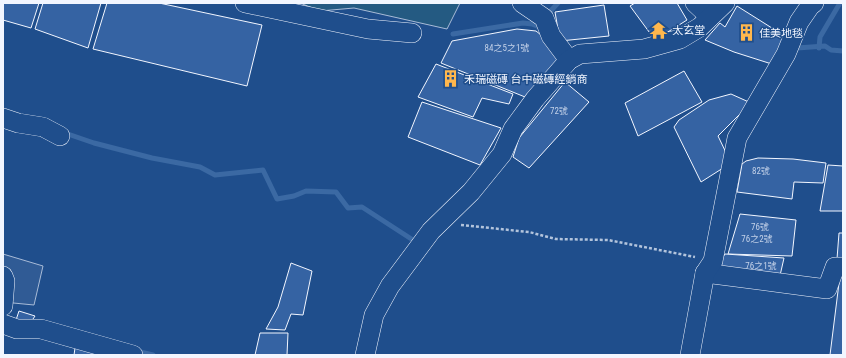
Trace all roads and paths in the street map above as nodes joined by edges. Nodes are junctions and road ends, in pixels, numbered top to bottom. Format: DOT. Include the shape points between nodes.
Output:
graph roads {
  1 [pos="245,3"];
  2 [pos="522,3"];
  3 [pos="695,3"];
  4 [pos="725,3"];
  5 [pos="814,3"];
  6 [pos="710,18"];
  7 [pos="412,33"];
  8 [pos="569,60"];
  9 [pos="3,118"];
  10 [pos="60,136"];
  11 [pos="442,219"];
  12 [pos="709,267"];
  13 [pos="843,267"];
  14 [pos="3,276"];
  15 [pos="3,306"];
  16 [pos="3,324"];
  17 [pos="133,355"];
  18 [pos="365,355"];
  19 [pos="690,355"];
  1 -- 7 [label="street" via="368,29"];
  2 -- 8 [label="street" via="544,18 552,36"];
  3 -- 6 [label="street"];
  4 -- 6 [label="street"];
  5 -- 12 [label="street" via="799,22 786,54 737,138"];
  6 -- 8 [label="street" via="680,39 644,49 580,54"];
  8 -- 11 [label="street" via="513,129 502,154 471,192"];
  9 -- 10 [label="street" via="43,127"];
  11 -- 12 [label="path" via="456,225 530,232 556,239 608,240"];
  11 -- 18 [label="street" via="390,286 374,315"];
  12 -- 13 [label="street" via="827,289 835,267"];
  12 -- 19 [label="street"];
  14 -- 15 [label="street"];
  16 -- 17 [label="street" via="17,329 41,329"];
}
